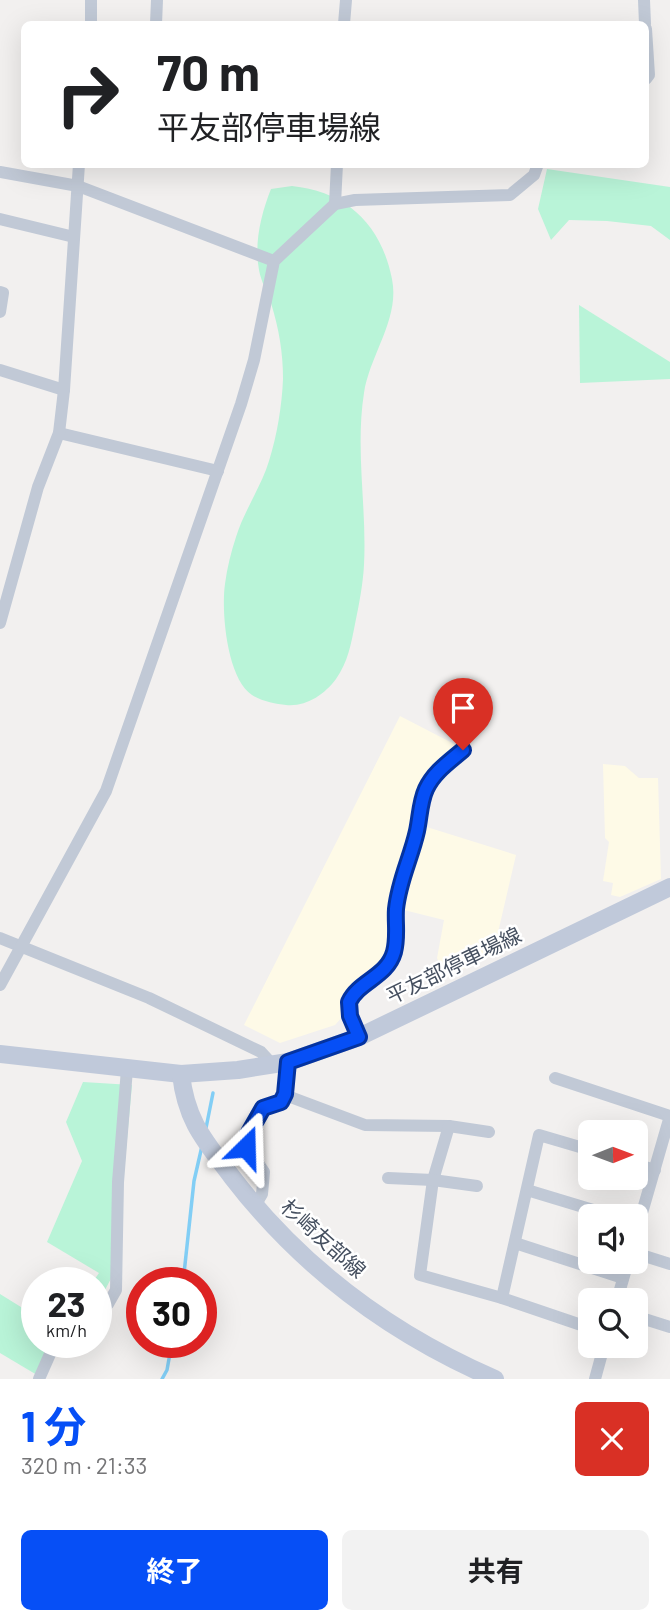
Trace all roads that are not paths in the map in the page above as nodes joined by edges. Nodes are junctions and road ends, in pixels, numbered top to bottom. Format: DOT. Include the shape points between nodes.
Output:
graph roads {
  1 [pos="91,0"];
  2 [pos="157,0"];
  3 [pos="346,0"];
  4 [pos="644,0"];
  5 [pos="92,21"];
  6 [pos="156,21"];
  7 [pos="344,21"];
  8 [pos="646,21"];
  9 [pos="79,168"];
  10 [pos="337,168"];
  11 [pos="536,168"];
  12 [pos="0,172"];
  13 [pos="78,186"];
  14 [pos="335,204"];
  15 [pos="0,219"];
  16 [pos="74,237"];
  17 [pos="274,261"];
  18 [pos="0,292"];
  19 [pos="0,312"];
  20 [pos="0,370"];
  21 [pos="64,390"];
  22 [pos="59,433"];
  23 [pos="218,471"];
  24 [pos="0,623"];
  25 [pos="463,750"];
  26 [pos="670,887"];
  27 [pos="0,938"];
  28 [pos="22,948"];
  29 [pos="0,985"];
  30 [pos="359,1037"];
  31 [pos="0,1054"];
  32 [pos="281,1063"];
  33 [pos="127,1069"];
  34 [pos="181,1074"];
  35 [pos="555,1078"];
  36 [pos="285,1094"];
  37 [pos="670,1116"];
  38 [pos="449,1126"];
  39 [pos="489,1132"];
  40 [pos="578,1146"];
  41 [pos="648,1168"];
  42 [pos="654,1170"];
  43 [pos="388,1178"];
  44 [pos="433,1180"];
  45 [pos="477,1186"];
  46 [pos="527,1190"];
  47 [pos="643,1204"];
  48 [pos="578,1205"];
  49 [pos="255,1206"];
  50 [pos="514,1243"];
  51 [pos="648,1257"];
  52 [pos="670,1265"];
  53 [pos="624,1274"];
  54 [pos="623,1278"];
  55 [pos="620,1288"];
  56 [pos="112,1297"];
  57 [pos="502,1298"];
  58 [pos="648,1321"];
  59 [pos="578,1324"];
  60 [pos="670,1327"];
  61 [pos="48,1358"];
  62 [pos="601,1358"];
  63 [pos="39,1379"];
  64 [pos="495,1379"];
  65 [pos="595,1379"];
  1 -- 5 [label="street"];
  2 -- 6 [label="street"];
  3 -- 7 [label="street"];
  4 -- 8 [label="street"];
  9 -- 13 [label="street"];
  10 -- 14 [label="street"];
  11 -- 14 [label="street" via="510,195"];
  12 -- 13 [label="street"];
  13 -- 16 [label="street"];
  13 -- 17 [label="street"];
  14 -- 17 [label="street"];
  15 -- 16 [label="street"];
  16 -- 21 [label="street"];
  17 -- 23 [label="street" via="254,360"];
  18 -- 19 [label="street"];
  20 -- 21 [label="street"];
  21 -- 22 [label="street"];
  22 -- 23 [label="street"];
  22 -- 24 [label="street" via="38,487"];
  23 -- 28 [label="street" via="106,791"];
  25 -- 30 [label="street" via="433,777 425,791 417,833 403,870 394,953 388,966 349,1002"];
  26 -- 30 [label="main road, 平友部停車場線"];
  27 -- 28 [label="street"];
  28 -- 29 [label="street"];
  28 -- 32 [label="street" via="149,998"];
  30 -- 32 [label="main road, 平友部停車場線"];
  31 -- 33 [label="main road, 平友部停車場線"];
  32 -- 34 [label="main road, 平友部停車場線"];
  32 -- 36 [label="street"];
  33 -- 34 [label="main road, 平友部停車場線"];
  33 -- 56 [label="street" via="116,1290"];
  34 -- 49 [label="main road, 杉崎友部線" via="190,1116"];
  35 -- 37 [label="street"];
  36 -- 38 [label="street" via="365,1125"];
  36 -- 49 [label="street" via="281,1102 263,1108 246,1138 246,1147 264,1172 262,1194"];
  37 -- 42 [label="street"];
  38 -- 39 [label="street"];
  38 -- 44 [label="street"];
  40 -- 46 [label="street" via="539,1135"];
  41 -- 42 [label="street"];
  42 -- 47 [label="street"];
  43 -- 44 [label="street"];
  44 -- 45 [label="street"];
  44 -- 57 [label="street" via="420,1275"];
  46 -- 48 [label="street"];
  46 -- 50 [label="street"];
  49 -- 64 [label="main road, 杉崎友部線" via="337,1285 377,1315 450,1360"];
  50 -- 54 [label="street"];
  50 -- 57 [label="street"];
  51 -- 52 [label="street"];
  53 -- 54 [label="street"];
  54 -- 55 [label="street"];
  57 -- 59 [label="street"];
  58 -- 60 [label="street"];
  61 -- 63 [label="street"];
  62 -- 65 [label="street"];
}
